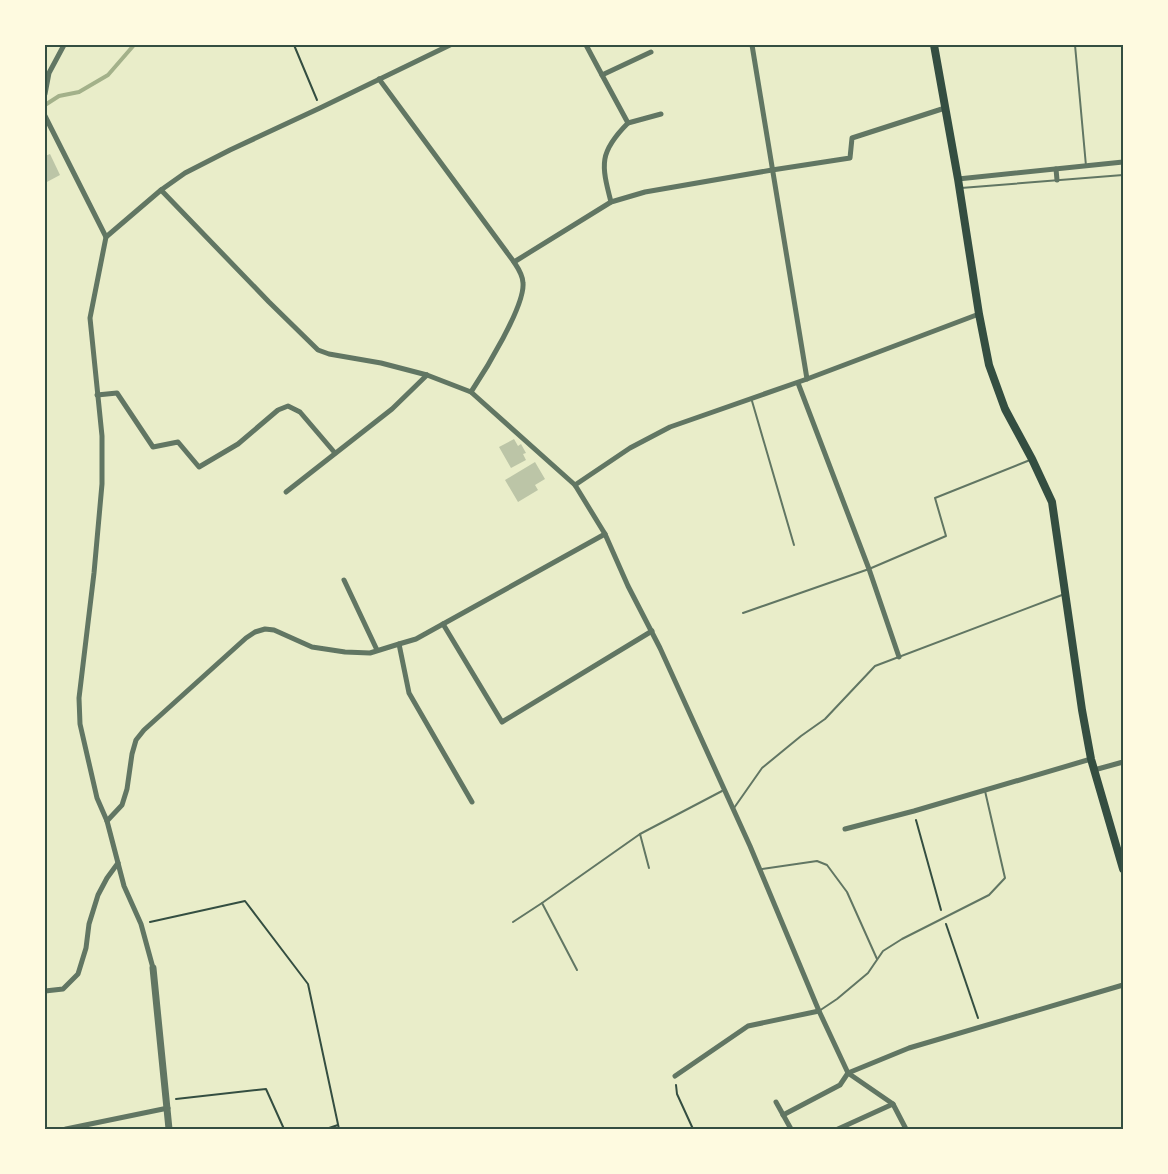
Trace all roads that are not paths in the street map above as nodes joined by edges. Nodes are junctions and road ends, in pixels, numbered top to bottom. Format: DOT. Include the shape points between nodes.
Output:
graph roads {
  1 [pos="64,45"];
  2 [pos="430,45"];
  3 [pos="450,45"];
  4 [pos="586,45"];
  5 [pos="752,45"];
  6 [pos="934,45"];
  7 [pos="1075,45"];
  8 [pos="651,52"];
  9 [pos="434,53"];
  10 [pos="602,75"];
  11 [pos="379,80"];
  12 [pos="45,94"];
  13 [pos="945,108"];
  14 [pos="661,114"];
  15 [pos="45,116"];
  16 [pos="628,123"];
  17 [pos="1122,164"];
  18 [pos="1086,166"];
  19 [pos="1056,169"];
  20 [pos="772,170"];
  21 [pos="1123,175"];
  22 [pos="997,176"];
  23 [pos="1057,180"];
  24 [pos="959,184"];
  25 [pos="998,185"];
  26 [pos="161,190"];
  27 [pos="611,202"];
  28 [pos="106,237"];
  29 [pos="514,262"];
  30 [pos="979,314"];
  31 [pos="427,375"];
  32 [pos="807,380"];
  33 [pos="798,383"];
  34 [pos="471,392"];
  35 [pos="97,394"];
  36 [pos="751,398"];
  37 [pos="335,453"];
  38 [pos="1032,459"];
  39 [pos="575,485"];
  40 [pos="286,492"];
  41 [pos="605,534"];
  42 [pos="794,545"];
  43 [pos="869,569"];
  44 [pos="344,580"];
  45 [pos="1065,594"];
  46 [pos="743,613"];
  47 [pos="442,624"];
  48 [pos="652,631"];
  49 [pos="399,644"];
  50 [pos="377,650"];
  51 [pos="899,657"];
  52 [pos="1092,759"];
  53 [pos="1123,762"];
  54 [pos="1094,770"];
  55 [pos="725,790"];
  56 [pos="986,791"];
  57 [pos="472,802"];
  58 [pos="734,808"];
  59 [pos="107,821"];
  60 [pos="845,829"];
  61 [pos="640,834"];
  62 [pos="118,863"];
  63 [pos="649,868"];
  64 [pos="760,869"];
  65 [pos="1123,869"];
  66 [pos="542,903"];
  67 [pos="513,922"];
  68 [pos="877,959"];
  69 [pos="153,968"];
  70 [pos="577,970"];
  71 [pos="1123,985"];
  72 [pos="45,991"];
  73 [pos="819,1011"];
  74 [pos="848,1073"];
  75 [pos="675,1077"];
  76 [pos="776,1102"];
  77 [pos="167,1103"];
  78 [pos="893,1104"];
  79 [pos="783,1115"];
  80 [pos="66,1129"];
  81 [pos="170,1129"];
  82 [pos="790,1129"];
  83 [pos="838,1129"];
  84 [pos="906,1129"];
  1 -- 12 [label="street" via="49,73"];
  2 -- 9 [label="street"];
  3 -- 9 [label="street"];
  4 -- 10 [label="street"];
  5 -- 20 [label="street"];
  6 -- 13 [label="main road"];
  7 -- 18 [label="lane"];
  8 -- 10 [label="street"];
  9 -- 11 [label="street"];
  10 -- 16 [label="street"];
  11 -- 26 [label="street" via="215,157"];
  11 -- 29 [label="street"];
  13 -- 20 [label="street" via="852,138 850,158"];
  13 -- 24 [label="main road"];
  14 -- 16 [label="street"];
  15 -- 28 [label="street"];
  16 -- 27 [label="street" via="606,151 603,166"];
  17 -- 18 [label="street"];
  18 -- 19 [label="street"];
  19 -- 22 [label="street"];
  19 -- 23 [label="street"];
  20 -- 27 [label="street" via="645,192"];
  20 -- 32 [label="street"];
  21 -- 23 [label="lane"];
  22 -- 24 [label="street"];
  22 -- 25 [label="street"];
  23 -- 25 [label="lane"];
  24 -- 25 [label="lane"];
  24 -- 30 [label="main road"];
  26 -- 28 [label="street"];
  26 -- 31 [label="street" via="318,350"];
  27 -- 29 [label="street"];
  28 -- 35 [label="street" via="90,318"];
  29 -- 34 [label="street" via="524,280 520,302"];
  30 -- 32 [label="street"];
  30 -- 38 [label="main road" via="995,385"];
  31 -- 34 [label="street"];
  31 -- 37 [label="street" via="392,409"];
  32 -- 33 [label="street"];
  33 -- 36 [label="street"];
  33 -- 43 [label="street"];
  34 -- 39 [label="street"];
  35 -- 37 [label="street" via="117,393 153,447 178,442 199,467 238,444 288,406 300,412"];
  35 -- 59 [label="street" via="102,484 79,698 84,742 97,798"];
  36 -- 39 [label="street" via="670,427"];
  36 -- 42 [label="lane"];
  37 -- 40 [label="street"];
  38 -- 43 [label="lane" via="934,498 946,536"];
  38 -- 45 [label="main road" via="1052,502"];
  39 -- 41 [label="street"];
  41 -- 47 [label="street"];
  41 -- 48 [label="street"];
  43 -- 46 [label="lane"];
  43 -- 51 [label="street"];
  44 -- 50 [label="street"];
  45 -- 51 [label="lane"];
  45 -- 52 [label="main road"];
  47 -- 48 [label="street" via="502,722"];
  47 -- 49 [label="street"];
  48 -- 55 [label="street"];
  49 -- 50 [label="street"];
  49 -- 57 [label="street" via="409,693"];
  50 -- 59 [label="street" via="345,652 312,647 274,630 255,632 136,740 122,805"];
  51 -- 58 [label="lane" via="875,666 825,719 762,768"];
  52 -- 54 [label="main road"];
  52 -- 56 [label="street"];
  53 -- 54 [label="street"];
  54 -- 65 [label="main road"];
  55 -- 58 [label="street"];
  55 -- 61 [label="lane"];
  56 -- 60 [label="street"];
  56 -- 68 [label="lane" via="1005,878 989,895 902,939"];
  58 -- 64 [label="street"];
  59 -- 62 [label="street"];
  61 -- 63 [label="lane"];
  61 -- 66 [label="lane"];
  62 -- 69 [label="street"];
  62 -- 72 [label="street" via="98,895 78,974 63,989"];
  64 -- 68 [label="lane" via="817,861 827,865 847,892"];
  64 -- 73 [label="street"];
  66 -- 67 [label="lane"];
  66 -- 70 [label="lane"];
  68 -- 73 [label="lane" via="868,973"];
  69 -- 77 [label="street"];
  71 -- 74 [label="street" via="909,1048"];
  73 -- 74 [label="street"];
  73 -- 75 [label="street" via="748,1026"];
  74 -- 78 [label="street"];
  74 -- 79 [label="street" via="840,1085"];
  76 -- 79 [label="street"];
  77 -- 80 [label="street"];
  77 -- 81 [label="street"];
  78 -- 83 [label="street"];
  78 -- 84 [label="street"];
  79 -- 82 [label="street"];
}
